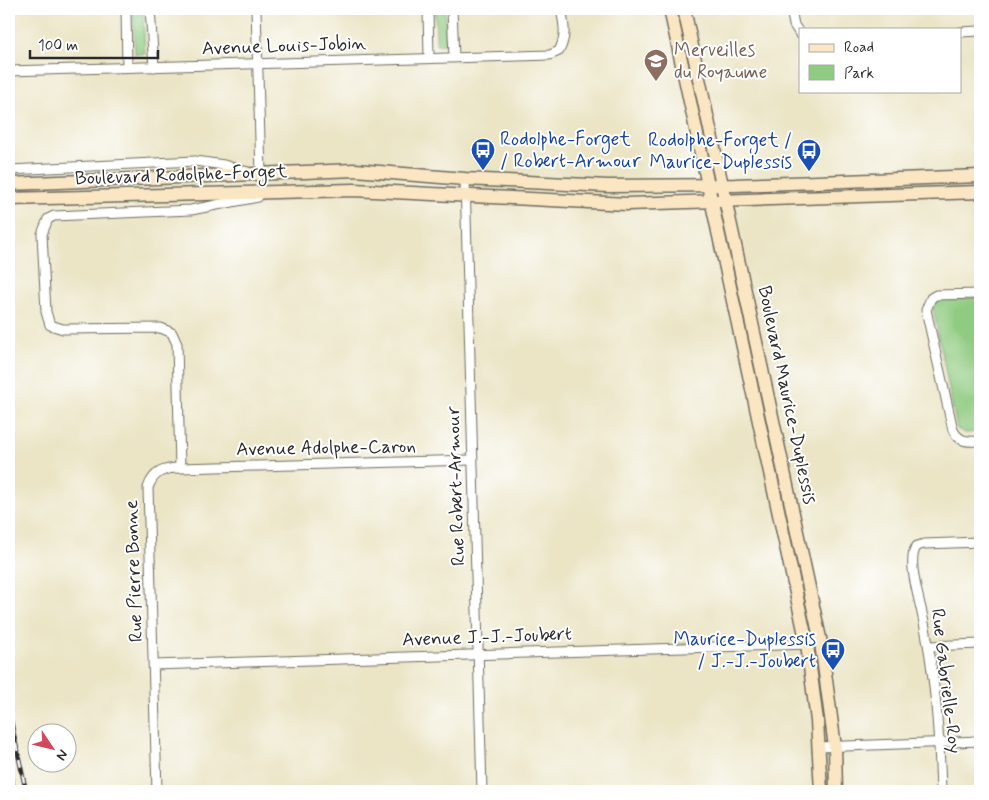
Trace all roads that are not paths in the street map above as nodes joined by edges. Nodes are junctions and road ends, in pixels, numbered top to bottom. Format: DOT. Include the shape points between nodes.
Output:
graph roads {
  1 [pos="126,9"];
  2 [pos="150,9"];
  3 [pos="256,9"];
  4 [pos="428,9"];
  5 [pos="452,9"];
  6 [pos="561,9"];
  7 [pos="670,9"];
  8 [pos="684,9"];
  9 [pos="791,9"];
  10 [pos="980,31"];
  11 [pos="799,32"];
  12 [pos="962,32"];
  13 [pos="429,57"];
  14 [pos="454,57"];
  15 [pos="258,64"];
  16 [pos="154,67"];
  17 [pos="127,68"];
  18 [pos="9,71"];
  19 [pos="9,170"];
  20 [pos="355,170"];
  21 [pos="257,174"];
  22 [pos="980,176"];
  23 [pos="465,179"];
  24 [pos="9,184"];
  25 [pos="707,184"];
  26 [pos="723,185"];
  27 [pos="354,190"];
  28 [pos="283,191"];
  29 [pos="980,192"];
  30 [pos="465,196"];
  31 [pos="9,199"];
  32 [pos="711,200"];
  33 [pos="727,201"];
  34 [pos="980,294"];
  35 [pos="980,441"];
  36 [pos="472,460"];
  37 [pos="180,468"];
  38 [pos="980,542"];
  39 [pos="821,643"];
  40 [pos="807,644"];
  41 [pos="980,644"];
  42 [pos="929,646"];
  43 [pos="478,654"];
  44 [pos="154,665"];
  45 [pos="980,741"];
  46 [pos="939,742"];
  47 [pos="820,747"];
  48 [pos="834,747"];
  49 [pos="157,791"];
  50 [pos="482,791"];
  51 [pos="821,791"];
  52 [pos="836,791"];
  53 [pos="941,791"];
  1 -- 17 [label="street"];
  2 -- 16 [label="street"];
  3 -- 15 [label="street"];
  4 -- 13 [label="street"];
  5 -- 14 [label="street"];
  6 -- 14 [label="street, Avenue Louis-Jobin" via="565,29 560,51 550,55"];
  7 -- 25 [label="street, Boulevard Maurice-Duplessis"];
  8 -- 26 [label="street, Boulevard Maurice-Duplessis"];
  9 -- 11 [label="street"];
  10 -- 12 [label="street"];
  13 -- 14 [label="street, Avenue Louis-Jobin"];
  13 -- 15 [label="street, Avenue Louis-Jobin"];
  15 -- 16 [label="street, Avenue Louis-Jobin"];
  15 -- 21 [label="street"];
  16 -- 17 [label="street, Avenue Louis-Jobin"];
  17 -- 18 [label="street, Avenue Louis-Jobin"];
  19 -- 21 [label="street, Boulevard Rodolphe-Forget" via="195,161"];
  20 -- 21 [label="street, Boulevard Rodolphe-Forget"];
  20 -- 23 [label="street, Boulevard Rodolphe-Forget"];
  20 -- 27 [label="street"];
  21 -- 24 [label="street, Boulevard Rodolphe-Forget"];
  22 -- 26 [label="street, Boulevard Rodolphe-Forget"];
  23 -- 25 [label="street, Boulevard Rodolphe-Forget" via="608,186"];
  23 -- 30 [label="street, Rue Robert-Armour"];
  25 -- 26 [label="street, Boulevard Rodolphe-Forget"];
  25 -- 32 [label="street, Boulevard Maurice-Duplessis"];
  26 -- 33 [label="street, Boulevard Maurice-Duplessis"];
  27 -- 28 [label="street, Boulevard Rodolphe-Forget"];
  27 -- 30 [label="street, Boulevard Rodolphe-Forget"];
  28 -- 31 [label="street, Boulevard Rodolphe-Forget"];
  28 -- 37 [label="street" via="191,210 62,215 48,219 42,234 46,312 50,325 63,329 167,329 172,333 177,344"];
  29 -- 33 [label="street, Boulevard Rodolphe-Forget"];
  30 -- 32 [label="street, Boulevard Rodolphe-Forget" via="627,204"];
  30 -- 36 [label="street, Rue Robert-Armour"];
  32 -- 33 [label="street, Boulevard Rodolphe-Forget"];
  32 -- 40 [label="street, Boulevard Maurice-Duplessis"];
  33 -- 39 [label="street, Boulevard Maurice-Duplessis"];
  34 -- 35 [label="street" via="936,295 926,310 953,430 956,437 964,442"];
  36 -- 37 [label="street, Avenue Adolphe-Caron"];
  36 -- 43 [label="street, Rue Robert-Armour"];
  37 -- 44 [label="street, Rue Pierre Bonne" via="168,468 154,474 148,488"];
  38 -- 42 [label="street, Rue Gabrielle-Roy" via="924,544 917,546 912,556"];
  39 -- 40 [label="street, Avenue J.-J.-Joubert"];
  39 -- 48 [label="street, Boulevard Maurice-Duplessis"];
  40 -- 43 [label="street, Avenue J.-J.-Joubert"];
  40 -- 47 [label="street, Boulevard Maurice-Duplessis"];
  41 -- 42 [label="street"];
  42 -- 46 [label="street, Rue Gabrielle-Roy"];
  43 -- 44 [label="street, Avenue J.-J.-Joubert"];
  43 -- 50 [label="street, Rue Robert-Armour"];
  44 -- 49 [label="street, Rue Pierre Bonne"];
  45 -- 46 [label="street"];
  46 -- 48 [label="street"];
  46 -- 53 [label="street, Rue Gabrielle-Roy"];
  47 -- 48 [label="street"];
  47 -- 51 [label="street, Boulevard Maurice-Duplessis"];
  48 -- 52 [label="street, Boulevard Maurice-Duplessis"];
}
